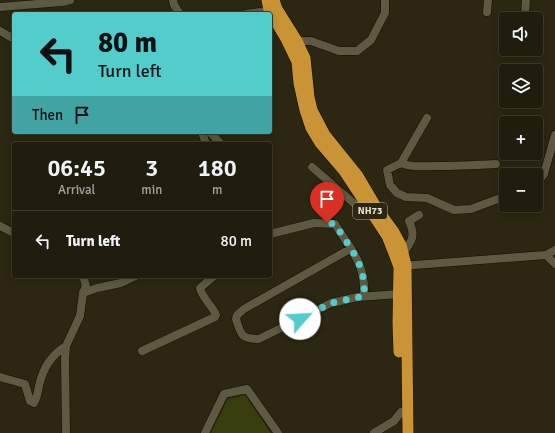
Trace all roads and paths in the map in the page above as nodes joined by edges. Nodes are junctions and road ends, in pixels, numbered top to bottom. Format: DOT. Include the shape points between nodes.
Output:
graph roads {
  1 [pos="70,0"];
  2 [pos="173,0"];
  3 [pos="386,0"];
  4 [pos="488,0"];
  5 [pos="526,0"];
  6 [pos="272,5"];
  7 [pos="0,7"];
  8 [pos="179,12"];
  9 [pos="252,12"];
  10 [pos="487,12"];
  11 [pos="525,12"];
  12 [pos="0,31"];
  13 [pos="12,38"];
  14 [pos="297,41"];
  15 [pos="427,118"];
  16 [pos="212,134"];
  17 [pos="554,139"];
  18 [pos="219,142"];
  19 [pos="401,163"];
  20 [pos="496,164"];
  21 [pos="312,167"];
  22 [pos="543,175"];
  23 [pos="499,199"];
  24 [pos="419,215"];
  25 [pos="373,216"];
  26 [pos="0,226"];
  27 [pos="12,232"];
  28 [pos="272,234"];
  29 [pos="350,249"];
  30 [pos="555,250"];
  31 [pos="403,253"];
  32 [pos="546,255"];
  33 [pos="555,264"];
  34 [pos="402,266"];
  35 [pos="84,278"];
  36 [pos="132,278"];
  37 [pos="212,278"];
  38 [pos="83,293"];
  39 [pos="399,294"];
  40 [pos="364,296"];
  41 [pos="66,346"];
  42 [pos="142,351"];
  43 [pos="0,377"];
  44 [pos="401,412"];
  45 [pos="66,433"];
  46 [pos="205,433"];
  47 [pos="278,433"];
  48 [pos="374,433"];
  49 [pos="402,433"];
  50 [pos="408,433"];
  1 -- 7 [label="street"];
  2 -- 8 [label="street"];
  3 -- 14 [label="street" via="384,13 371,40 357,51 339,51 311,41"];
  4 -- 10 [label="street"];
  5 -- 11 [label="street"];
  6 -- 9 [label="street"];
  6 -- 14 [label="highway, NH73"];
  6 -- 25 [label="highway, NH73" via="297,62 311,128 344,171"];
  12 -- 13 [label="street"];
  14 -- 31 [label="highway, NH73" via="305,58 312,110 325,135 358,176 394,232"];
  15 -- 19 [label="street"];
  16 -- 18 [label="street"];
  17 -- 22 [label="street"];
  19 -- 20 [label="street" via="420,167"];
  19 -- 23 [label="street" via="387,170 390,185 397,193 406,197 427,198 454,210 471,209"];
  21 -- 25 [label="street" via="365,213"];
  24 -- 31 [label="street" via="409,221 413,230 412,241"];
  25 -- 34 [label="highway, NH73" via="387,236"];
  26 -- 27 [label="street"];
  28 -- 29 [label="street" via="314,223 335,224"];
  29 -- 40 [label="street" via="363,273"];
  29 -- 40 [label="street" via="244,309 237,314 236,319 242,336 259,339 331,303"];
  30 -- 32 [label="street"];
  31 -- 34 [label="highway, NH73"];
  32 -- 33 [label="street"];
  32 -- 34 [label="street"];
  34 -- 39 [label="highway, NH73"];
  34 -- 50 [label="highway, NH73"];
  35 -- 38 [label="street" via="86,286"];
  36 -- 38 [label="street"];
  37 -- 42 [label="street" via="200,288 216,315"];
  38 -- 41 [label="street" via="80,316"];
  39 -- 40 [label="street"];
  39 -- 44 [label="highway, NH73"];
  41 -- 43 [label="street" via="56,353 49,363 34,403 30,401 25,384"];
  41 -- 45 [label="street"];
  44 -- 48 [label="street" via="394,421"];
  44 -- 49 [label="highway, NH73"];
  46 -- 47 [label="street" via="224,394 247,388"];
}
